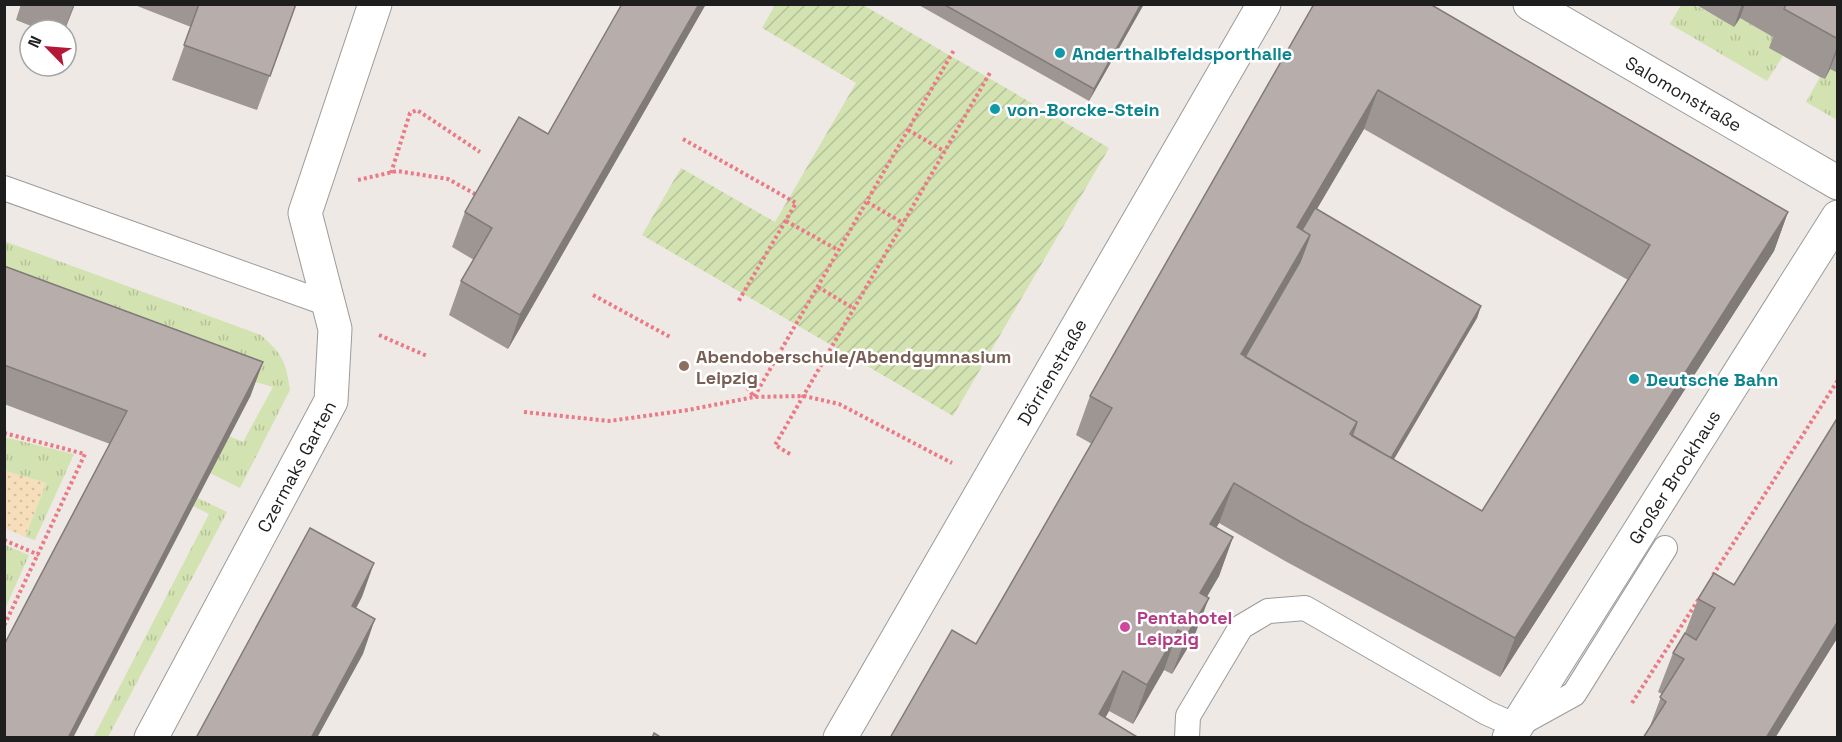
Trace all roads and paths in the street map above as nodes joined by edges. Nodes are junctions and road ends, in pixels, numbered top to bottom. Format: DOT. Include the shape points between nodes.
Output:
graph roads {
  1 [pos="375,4"];
  2 [pos="1264,4"];
  3 [pos="1530,4"];
  4 [pos="954,50"];
  5 [pos="991,70"];
  6 [pos="908,130"];
  7 [pos="683,139"];
  8 [pos="944,151"];
  9 [pos="480,152"];
  10 [pos="391,172"];
  11 [pos="354,181"];
  12 [pos="1838,183"];
  13 [pos="4,188"];
  14 [pos="480,197"];
  15 [pos="867,202"];
  16 [pos="1838,216"];
  17 [pos="786,221"];
  18 [pos="903,223"];
  19 [pos="838,250"];
  20 [pos="818,287"];
  21 [pos="593,295"];
  22 [pos="738,302"];
  23 [pos="328,304"];
  24 [pos="853,308"];
  25 [pos="379,335"];
  26 [pos="672,338"];
  27 [pos="426,356"];
  28 [pos="740,378"];
  29 [pos="1838,380"];
  30 [pos="804,396"];
  31 [pos="754,397"];
  32 [pos="524,412"];
  33 [pos="4,433"];
  34 [pos="790,454"];
  35 [pos="952,463"];
  36 [pos="4,540"];
  37 [pos="1665,548"];
  38 [pos="39,555"];
  39 [pos="1709,581"];
  40 [pos="1703,591"];
  41 [pos="4,626"];
  42 [pos="1632,703"];
  43 [pos="1513,732"];
  44 [pos="152,738"];
  45 [pos="840,738"];
  46 [pos="1187,738"];
  1 -- 23 [label="street, Czermaks Garten" via="305,213"];
  2 -- 45 [label="street, Dörrienstraße"];
  3 -- 12 [label="street, Salomonstraße"];
  4 -- 6 [label="path"];
  5 -- 8 [label="path"];
  6 -- 8 [label="path"];
  6 -- 15 [label="path"];
  7 -- 17 [label="path" via="796,203"];
  8 -- 18 [label="path"];
  9 -- 10 [label="path" via="417,110 410,113"];
  10 -- 11 [label="path"];
  10 -- 14 [label="path" via="448,179"];
  13 -- 23 [label="lane"];
  15 -- 18 [label="path"];
  15 -- 19 [label="path"];
  16 -- 43 [label="street, Großer Brockhaus"];
  17 -- 19 [label="path"];
  17 -- 22 [label="path"];
  18 -- 24 [label="path"];
  19 -- 20 [label="path"];
  20 -- 24 [label="path"];
  20 -- 31 [label="path"];
  21 -- 26 [label="path"];
  23 -- 44 [label="street, Czermaks Garten" via="335,330 331,401"];
  24 -- 30 [label="path"];
  25 -- 27 [label="path"];
  28 -- 31 [label="path"];
  29 -- 39 [label="path"];
  30 -- 31 [label="path"];
  30 -- 34 [label="path" via="775,446"];
  30 -- 35 [label="path" via="839,404"];
  31 -- 32 [label="path" via="609,421"];
  33 -- 38 [label="path" via="85,454"];
  36 -- 38 [label="path"];
  37 -- 43 [label="lane" via="1574,694"];
  38 -- 41 [label="path"];
  40 -- 42 [label="path"];
  43 -- 46 [label="lane" via="1487,713 1305,608 1268,611 1241,627 1188,716"];
}
